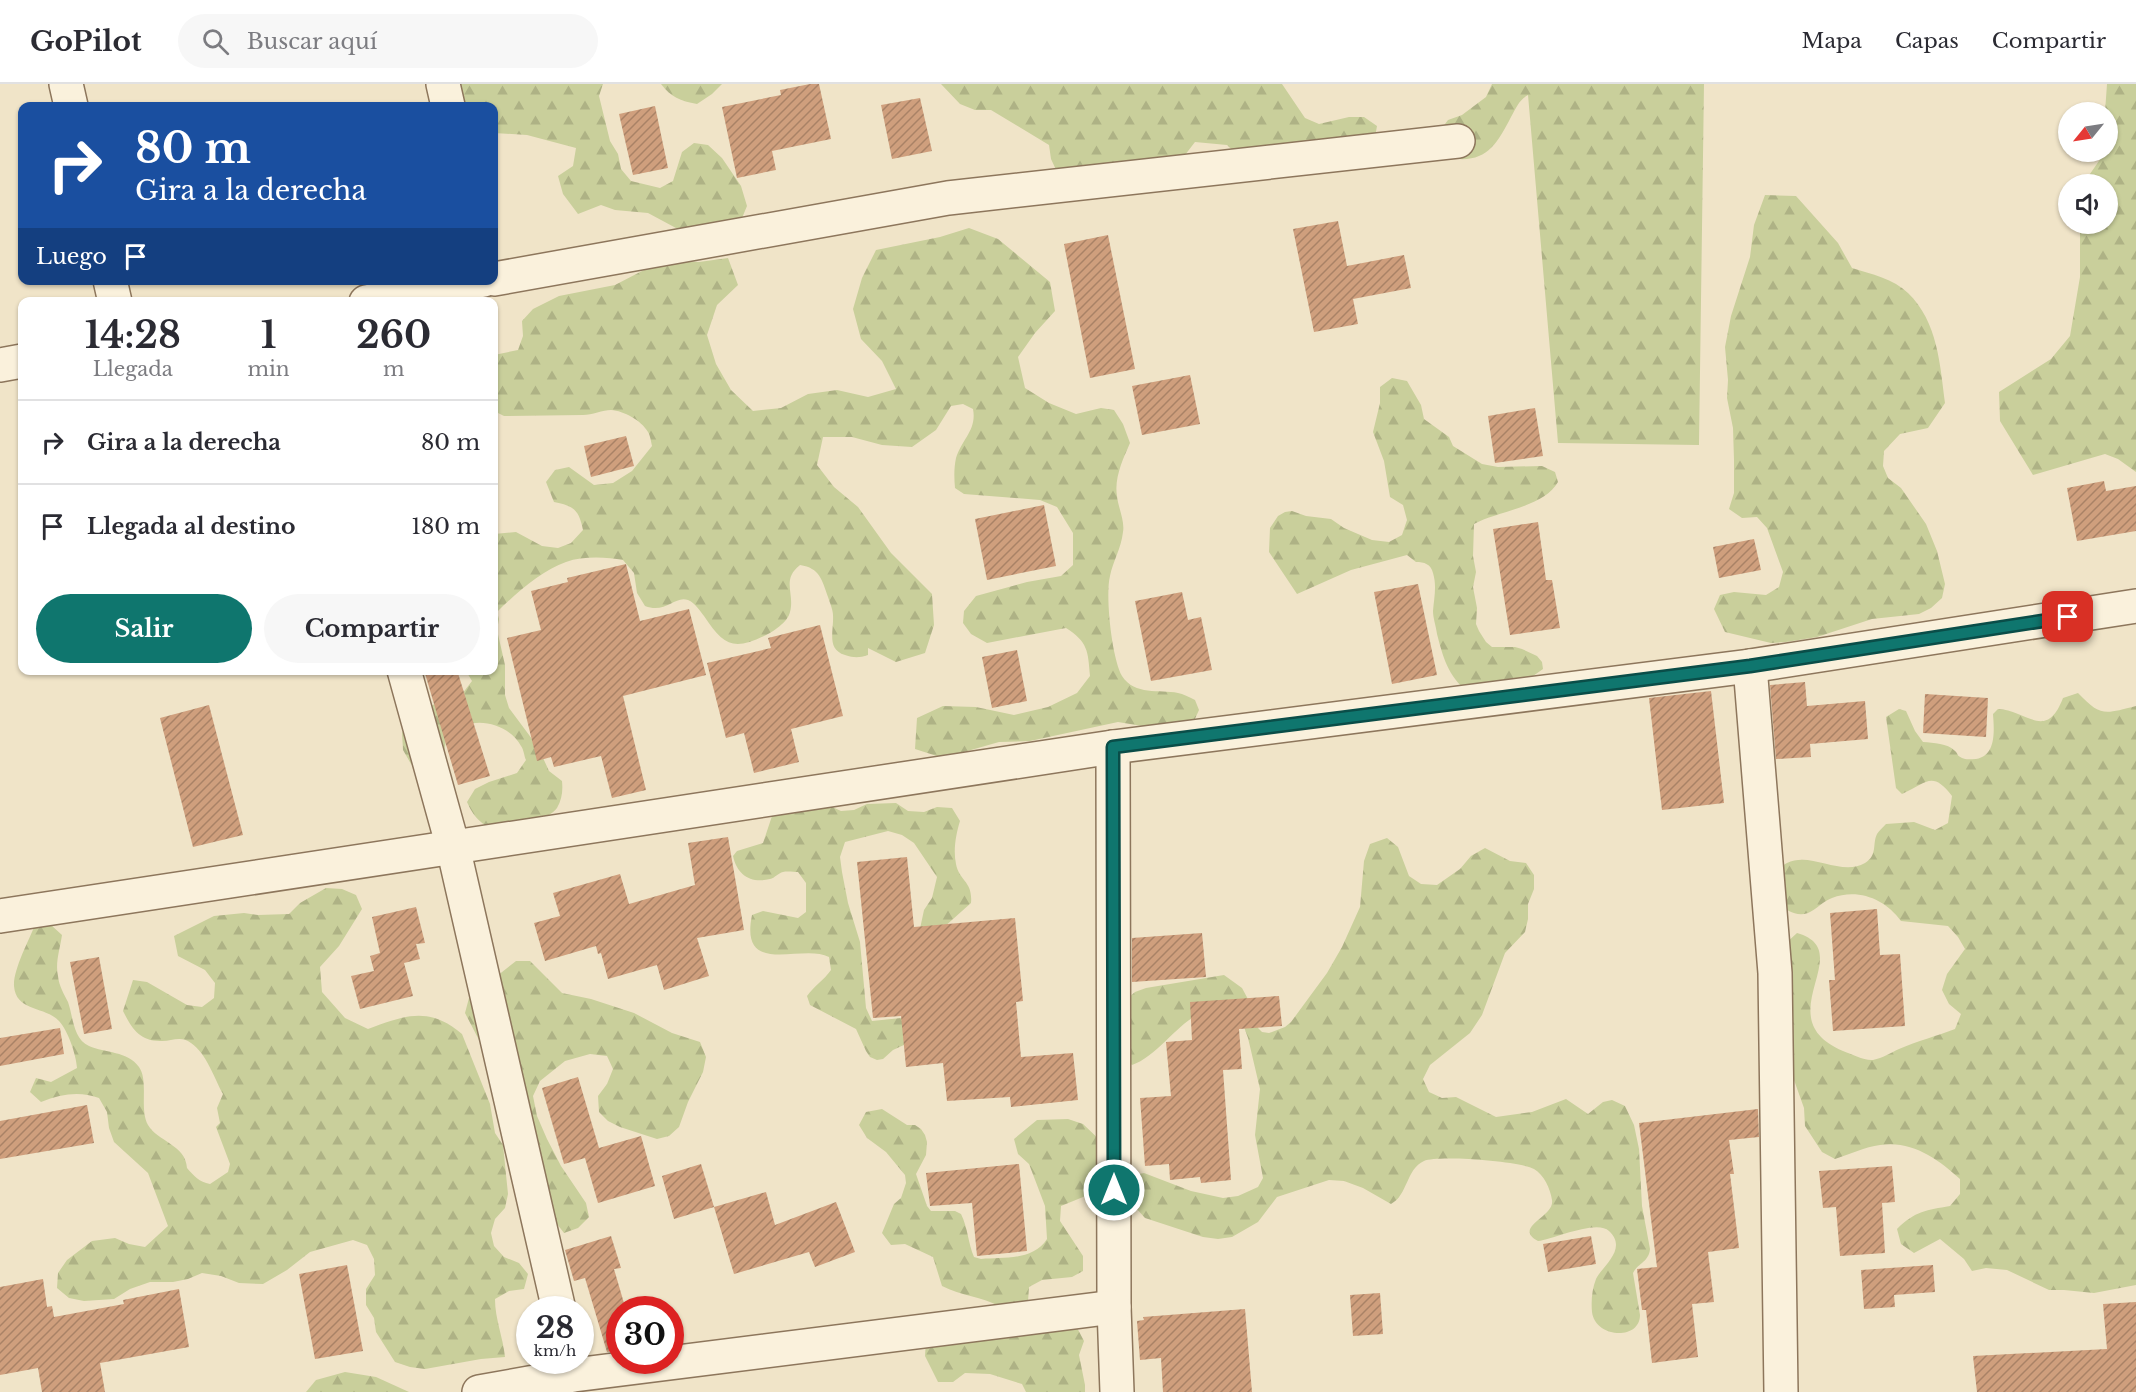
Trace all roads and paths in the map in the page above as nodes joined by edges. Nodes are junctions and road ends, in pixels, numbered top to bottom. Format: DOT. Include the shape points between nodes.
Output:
graph roads {
  1 [pos="66,84"];
  2 [pos="443,84"];
  3 [pos="70,102"];
  4 [pos="447,102"];
  5 [pos="1458,141"];
  6 [pos="498,278"];
  7 [pos="457,285"];
  8 [pos="393,297"];
  9 [pos="18,362"];
  10 [pos="0,365"];
  11 [pos="2136,606"];
  12 [pos="1750,666"];
  13 [pos="405,675"];
  14 [pos="1113,747"];
  15 [pos="453,848"];
  16 [pos="0,916"];
  17 [pos="556,1296"];
  18 [pos="1114,1307"];
  19 [pos="594,1366"];
  20 [pos="549,1374"];
  21 [pos="479,1392"];
  22 [pos="1117,1392"];
  23 [pos="1781,1392"];
  1 -- 3 [label="street"];
  2 -- 4 [label="street"];
  5 -- 6 [label="street" via="948,198"];
  7 -- 8 [label="street"];
  9 -- 10 [label="street"];
  11 -- 12 [label="street"];
  12 -- 14 [label="street"];
  12 -- 23 [label="street" via="1775,973"];
  13 -- 15 [label="street"];
  14 -- 15 [label="street"];
  14 -- 18 [label="street"];
  15 -- 16 [label="street"];
  15 -- 17 [label="street"];
  18 -- 19 [label="street"];
  18 -- 22 [label="street"];
  20 -- 21 [label="street"];
}
